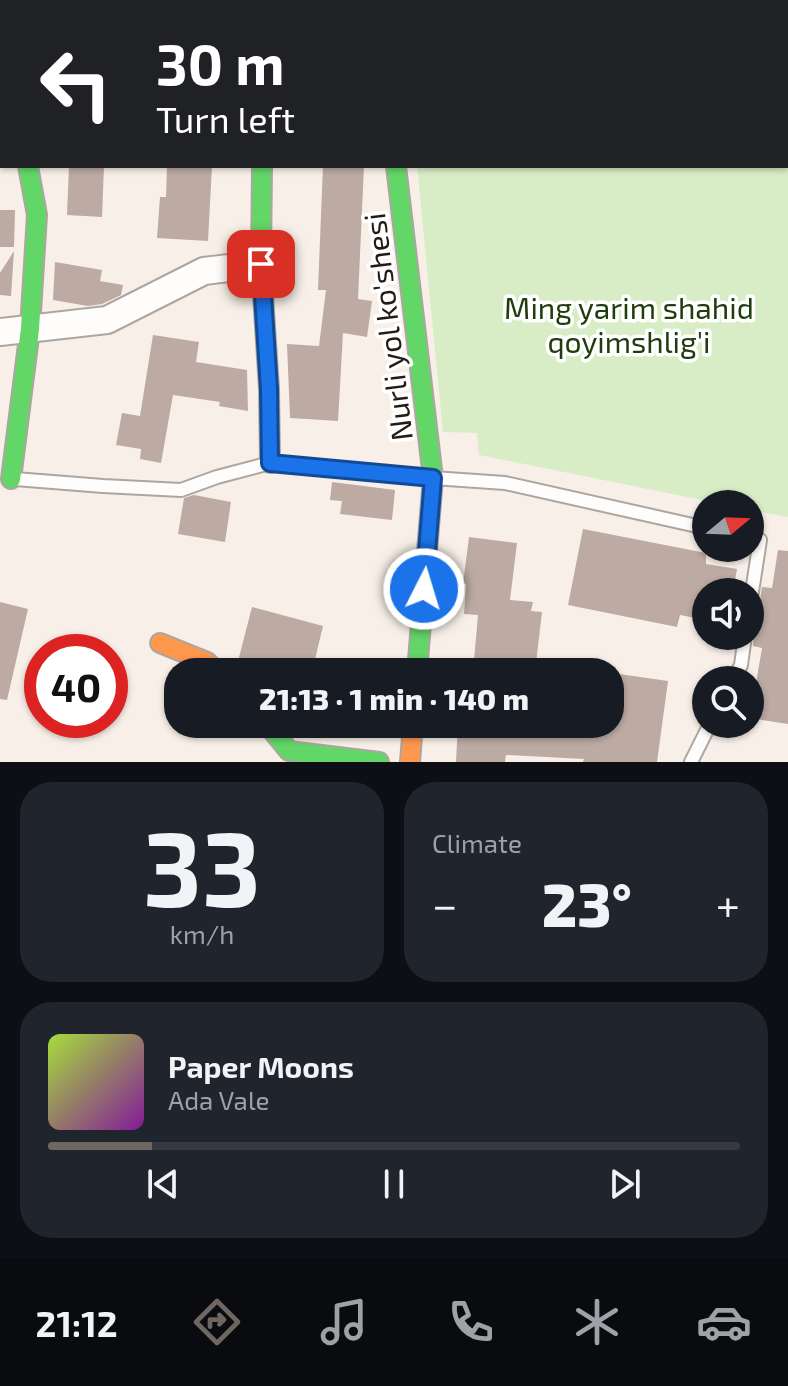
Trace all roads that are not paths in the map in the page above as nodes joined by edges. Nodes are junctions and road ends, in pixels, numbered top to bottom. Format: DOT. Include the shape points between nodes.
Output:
graph roads {
  1 [pos="28,168"];
  2 [pos="262,168"];
  3 [pos="396,168"];
  4 [pos="261,264"];
  5 [pos="30,329"];
  6 [pos="0,332"];
  7 [pos="270,463"];
  8 [pos="433,478"];
  9 [pos="5,479"];
  10 [pos="692,525"];
  11 [pos="160,643"];
  12 [pos="197,658"];
  13 [pos="418,658"];
  14 [pos="278,738"];
  15 [pos="412,738"];
  16 [pos="703,738"];
  17 [pos="379,762"];
  18 [pos="410,762"];
  19 [pos="691,762"];
  1 -- 5 [label="street" via="37,215"];
  2 -- 4 [label="street"];
  3 -- 8 [label="street, Nurli yol ko'shesi"];
  4 -- 5 [label="street" via="204,271 107,320"];
  4 -- 7 [label="street"];
  5 -- 6 [label="street"];
  5 -- 9 [label="street"];
  7 -- 8 [label="lane"];
  7 -- 9 [label="lane" via="181,490"];
  8 -- 10 [label="lane" via="505,483"];
  8 -- 13 [label="street, Nurli yol ko'shesi"];
  11 -- 12 [label="street"];
  14 -- 17 [label="street" via="289,751"];
  15 -- 18 [label="street"];
  16 -- 19 [label="lane"];
}
